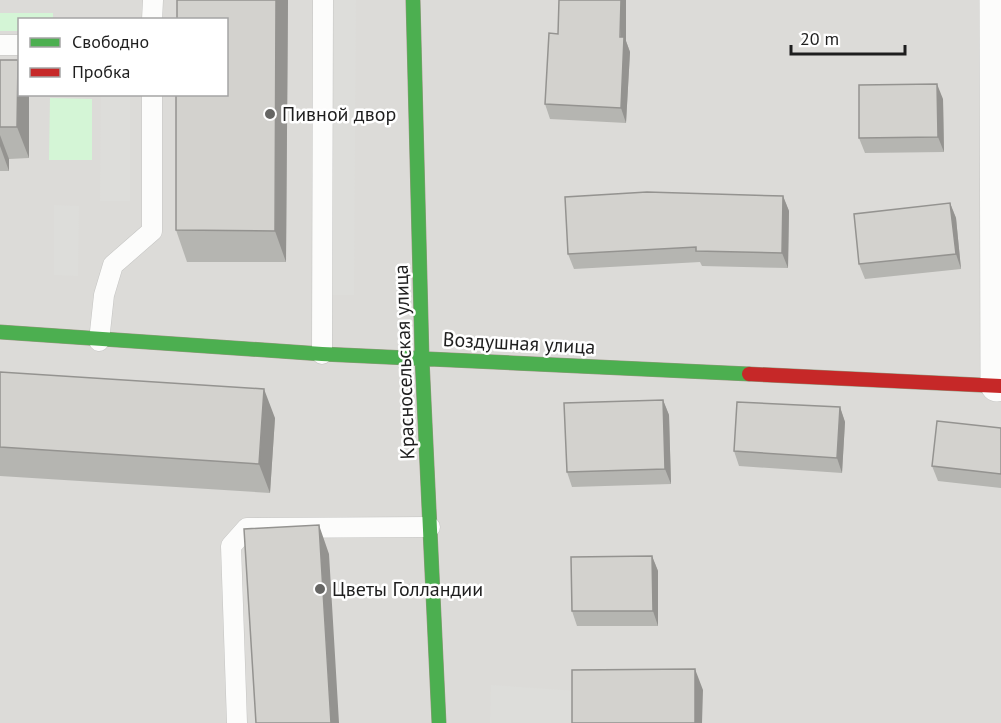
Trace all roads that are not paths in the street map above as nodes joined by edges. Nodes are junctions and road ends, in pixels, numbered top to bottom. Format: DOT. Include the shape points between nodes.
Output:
graph roads {
  1 [pos="153,0"];
  2 [pos="324,0"];
  3 [pos="414,0"];
  4 [pos="996,0"];
  5 [pos="152,18"];
  6 [pos="0,45"];
  7 [pos="18,45"];
  8 [pos="152,96"];
  9 [pos="0,332"];
  10 [pos="99,341"];
  11 [pos="322,354"];
  12 [pos="422,358"];
  13 [pos="999,386"];
  14 [pos="430,528"];
  15 [pos="237,723"];
  16 [pos="439,723"];
  1 -- 5 [label="lane"];
  2 -- 11 [label="lane"];
  3 -- 12 [label="street, Красносельская улица"];
  4 -- 13 [label="street"];
  6 -- 7 [label="lane"];
  8 -- 10 [label="lane" via="152,231 113,265 104,295"];
  9 -- 10 [label="street, Воздушная улица"];
  10 -- 11 [label="street, Воздушная улица"];
  11 -- 12 [label="street, Воздушная улица"];
  12 -- 13 [label="street, Воздушная улица"];
  12 -- 14 [label="street, Красносельская улица"];
  14 -- 15 [label="lane" via="247,528 231,546"];
  14 -- 16 [label="street, Красносельская улица"];
}
